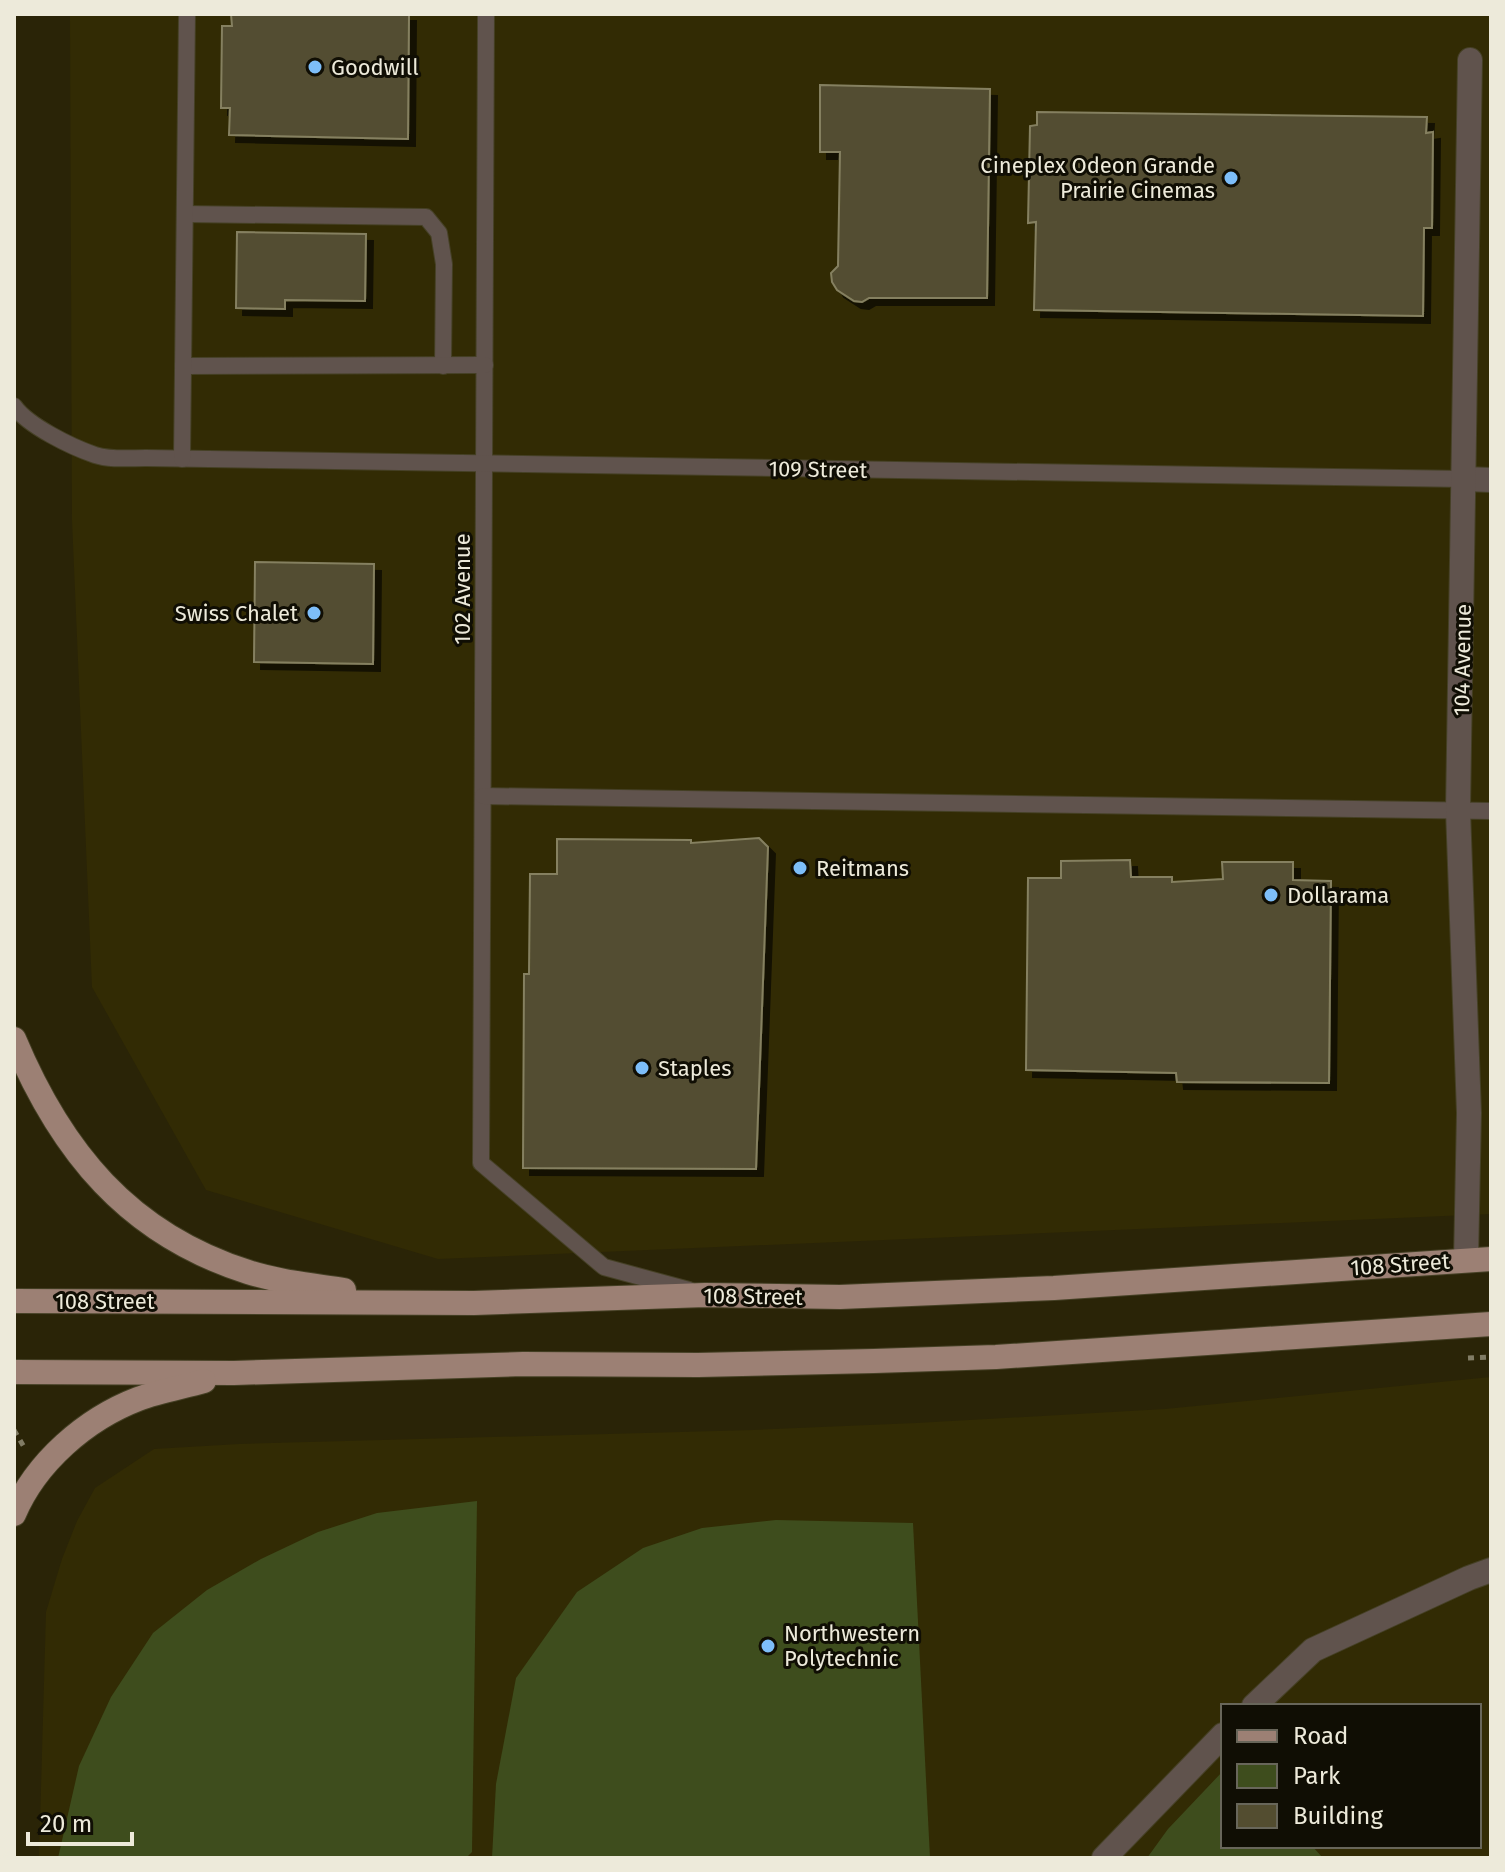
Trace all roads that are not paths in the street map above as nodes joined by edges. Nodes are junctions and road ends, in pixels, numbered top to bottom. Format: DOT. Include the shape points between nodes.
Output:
graph roads {
  1 [pos="187,14"];
  2 [pos="486,14"];
  3 [pos="1470,60"];
  4 [pos="185,214"];
  5 [pos="485,365"];
  6 [pos="183,366"];
  7 [pos="443,366"];
  8 [pos="14,406"];
  9 [pos="182,459"];
  10 [pos="484,464"];
  11 [pos="1465,479"];
  12 [pos="1491,480"];
  13 [pos="483,796"];
  14 [pos="1458,810"];
  15 [pos="1491,811"];
  16 [pos="14,1039"];
  17 [pos="1491,1259"];
  18 [pos="1466,1260"];
  19 [pos="705,1295"];
  20 [pos="14,1301"];
  21 [pos="474,1303"];
  22 [pos="1491,1324"];
  23 [pos="14,1372"];
  24 [pos="234,1373"];
  25 [pos="14,1514"];
  26 [pos="1491,1570"];
  27 [pos="1256,1704"];
  28 [pos="1221,1737"];
  29 [pos="1104,1858"];
  1 -- 4 [label="lane"];
  2 -- 5 [label="lane, 102 Avenue"];
  3 -- 11 [label="street, 104 Avenue"];
  4 -- 6 [label="lane"];
  4 -- 7 [label="lane" via="426,217 439,233 444,264"];
  5 -- 7 [label="lane"];
  5 -- 10 [label="lane, 102 Avenue"];
  6 -- 7 [label="lane"];
  6 -- 9 [label="lane"];
  8 -- 9 [label="lane, 109 Street" via="49,434 97,456"];
  9 -- 10 [label="lane, 109 Street"];
  10 -- 11 [label="lane, 109 Street"];
  10 -- 13 [label="lane, 102 Avenue"];
  11 -- 12 [label="street, 109 Street"];
  11 -- 14 [label="street, 104 Avenue"];
  13 -- 14 [label="lane"];
  13 -- 19 [label="lane, 102 Avenue" via="481,1163 604,1267"];
  14 -- 15 [label="lane"];
  14 -- 18 [label="street, 104 Avenue" via="1469,1113"];
  16 -- 21 [label="main road" via="58,1127 96,1177 137,1215 188,1248 248,1272 297,1283"];
  17 -- 18 [label="main road, 108 Street"];
  18 -- 19 [label="main road, 108 Street" via="1054,1288 840,1297"];
  19 -- 21 [label="main road, 108 Street"];
  20 -- 21 [label="main road, 108 Street"];
  22 -- 24 [label="main road" via="996,1357"];
  23 -- 24 [label="main road"];
  24 -- 25 [label="main road" via="138,1399 96,1421 62,1447 33,1480"];
  26 -- 27 [label="street" via="1313,1650"];
  28 -- 29 [label="street"];
}
